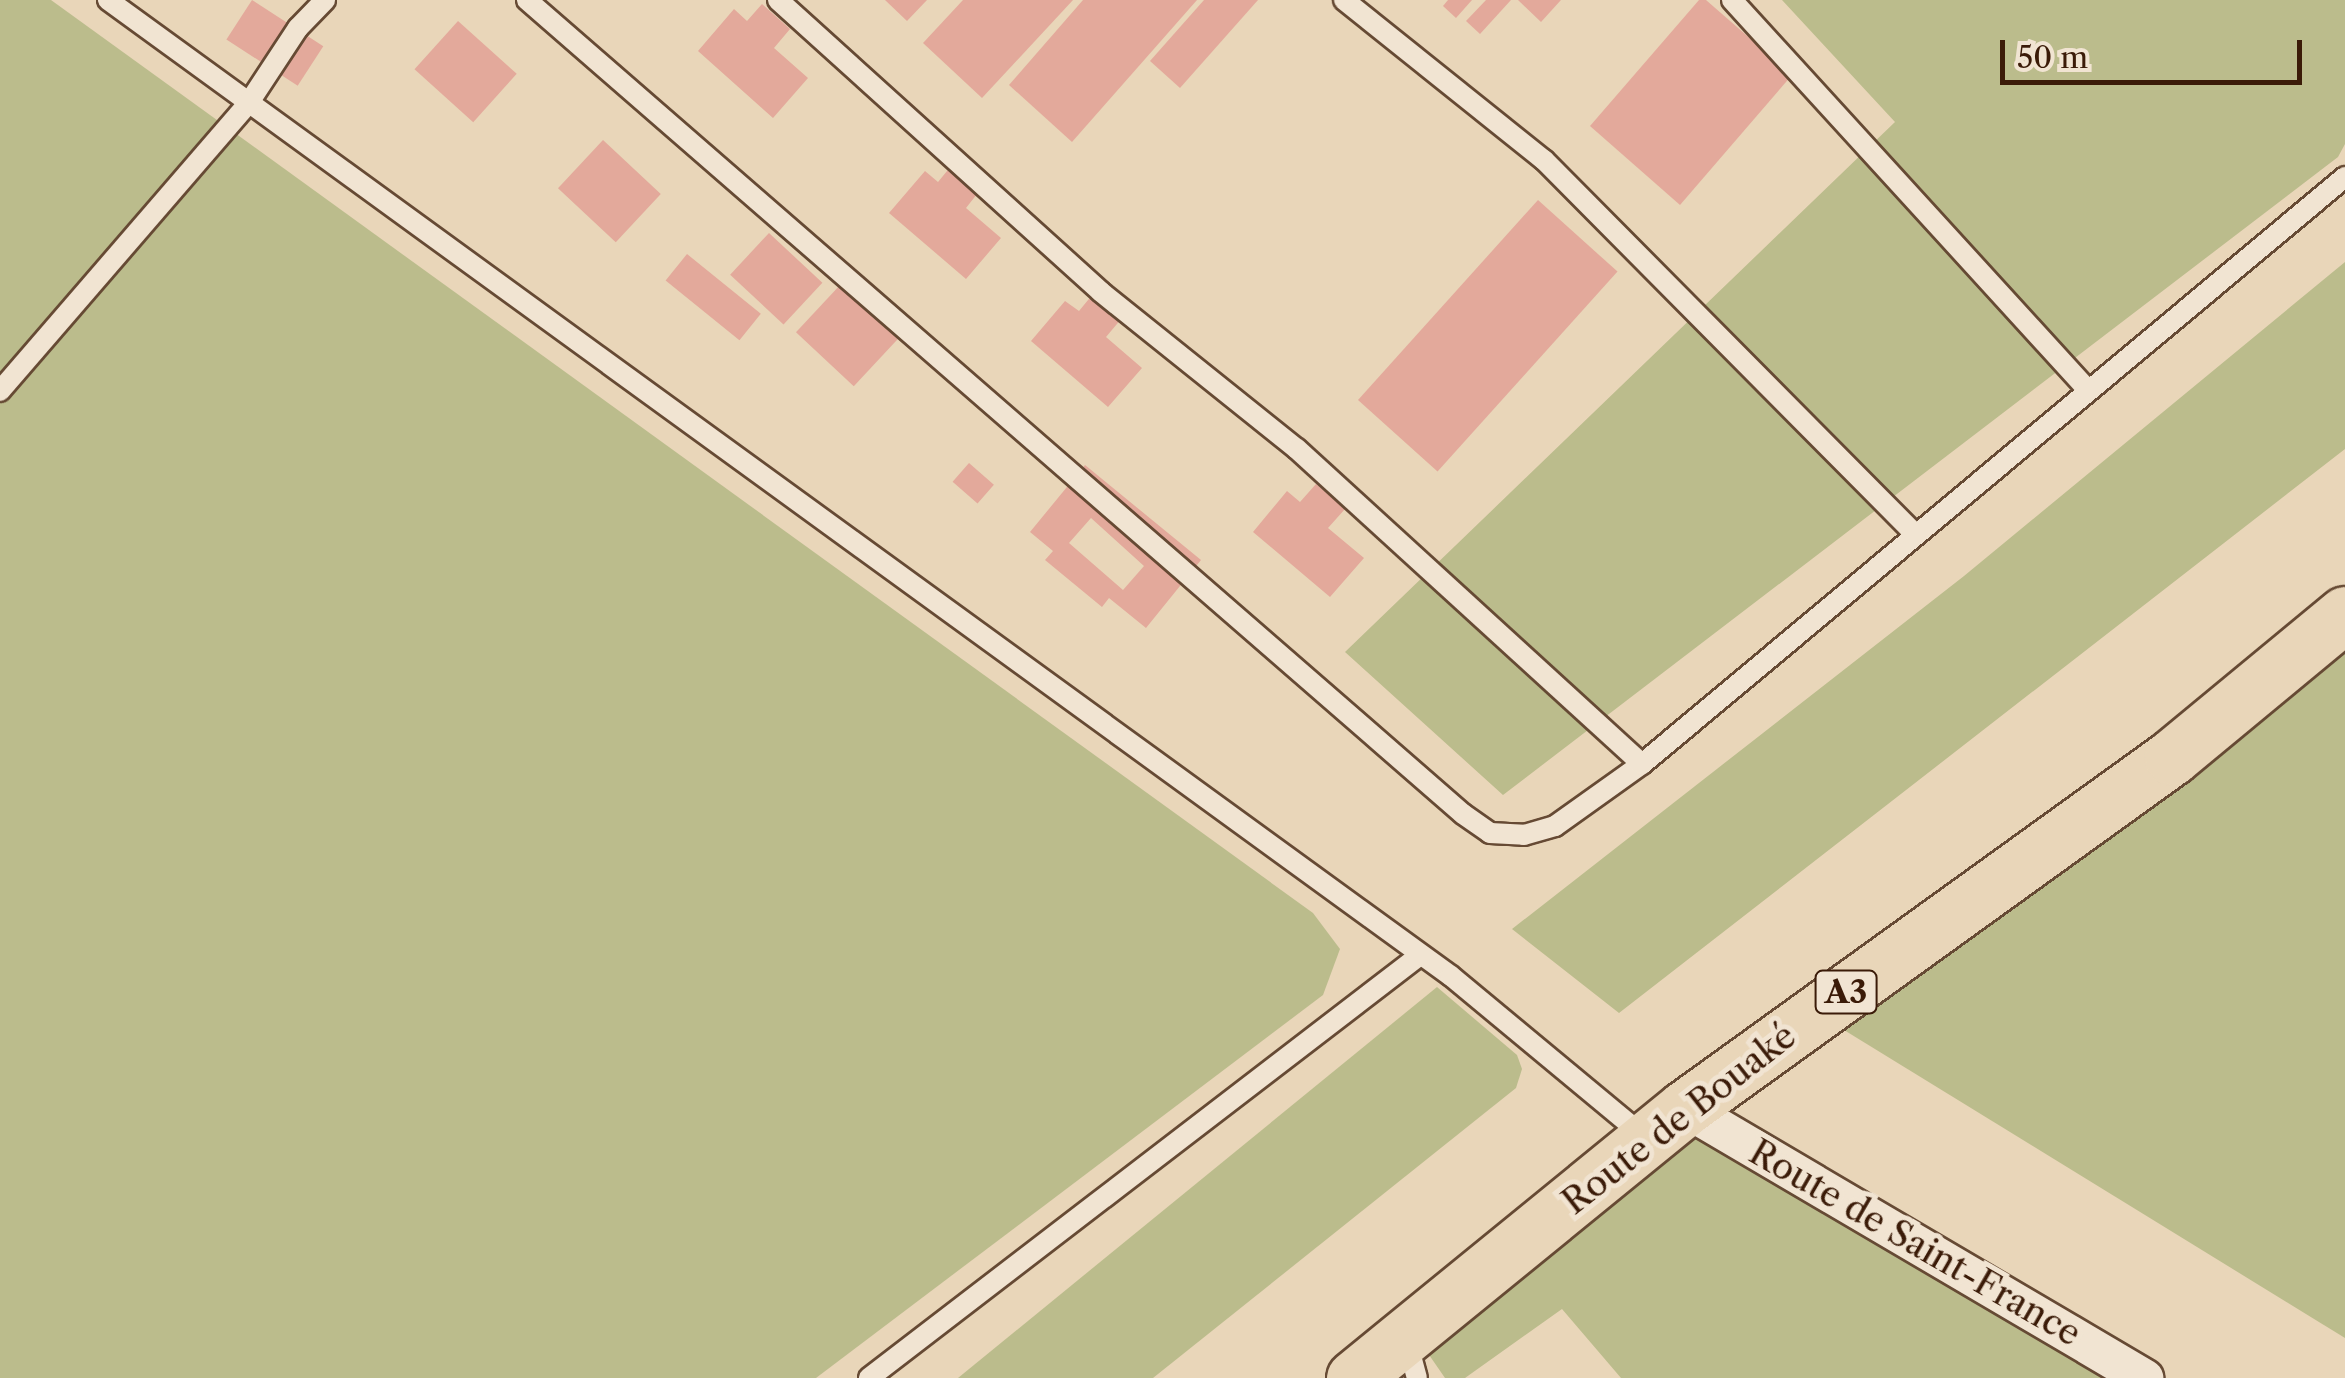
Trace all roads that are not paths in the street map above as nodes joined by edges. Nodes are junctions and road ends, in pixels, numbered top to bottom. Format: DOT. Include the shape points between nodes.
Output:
graph roads {
  1 [pos="108,0"];
  2 [pos="325,0"];
  3 [pos="527,0"];
  4 [pos="778,0"];
  5 [pos="1344,0"];
  6 [pos="1732,0"];
  7 [pos="248,104"];
  8 [pos="2345,177"];
  9 [pos="2088,390"];
  10 [pos="0,391"];
  11 [pos="1915,534"];
  12 [pos="2345,614"];
  13 [pos="1642,764"];
  14 [pos="1420,956"];
  15 [pos="1666,1124"];
  16 [pos="1411,1357"];
  17 [pos="869,1378"];
  18 [pos="1354,1378"];
  19 [pos="2144,1378"];
  1 -- 7 [label="lane"];
  2 -- 7 [label="lane" via="298,28"];
  3 -- 13 [label="lane" via="1476,824 1507,834 1555,826"];
  4 -- 13 [label="lane" via="1101,292 1297,449"];
  5 -- 11 [label="lane" via="1544,160"];
  6 -- 9 [label="lane"];
  7 -- 10 [label="lane"];
  7 -- 14 [label="lane"];
  8 -- 9 [label="lane"];
  9 -- 11 [label="lane"];
  11 -- 13 [label="lane"];
  12 -- 15 [label="highway, Route de Bouaké / A3" via="2172,758"];
  14 -- 15 [label="lane"];
  14 -- 17 [label="lane"];
  15 -- 16 [label="highway, Route de Bouaké / A3"];
  15 -- 19 [label="street, Route de Saint-France"];
  16 -- 18 [label="highway, Route de Bouaké / A3"];
}
